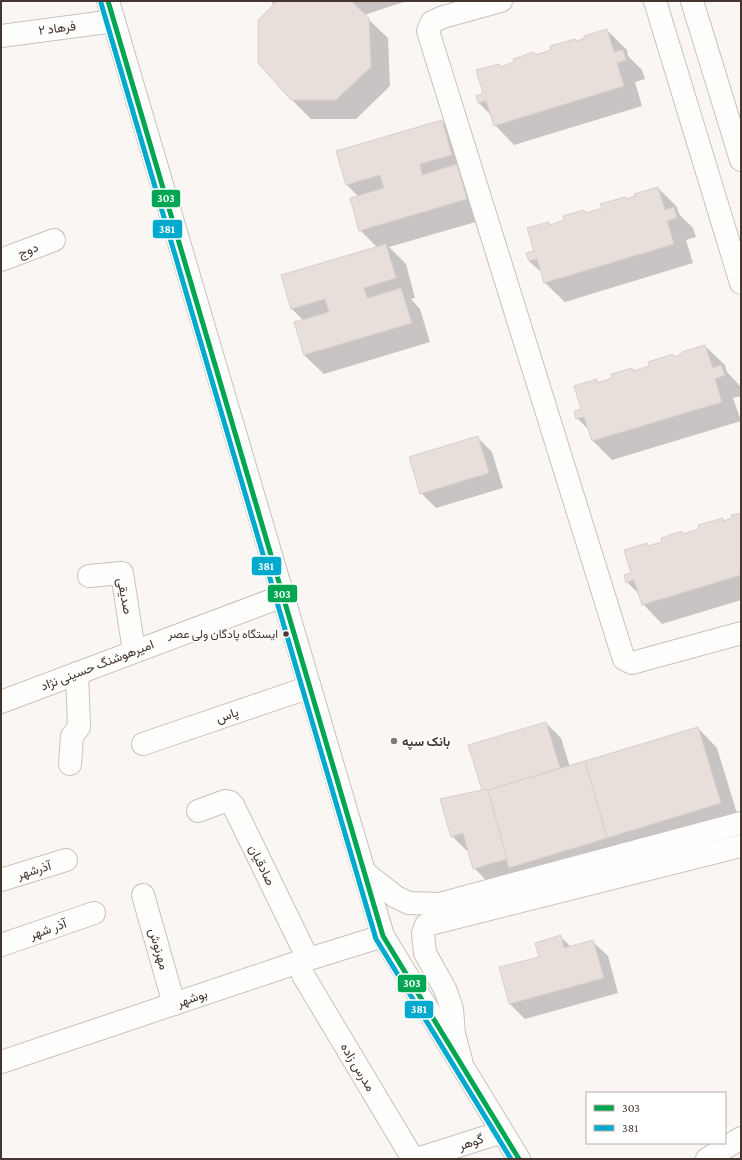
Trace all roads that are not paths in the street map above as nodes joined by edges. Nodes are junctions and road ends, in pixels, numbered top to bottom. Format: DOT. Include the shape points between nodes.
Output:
graph roads {
  1 [pos="500,1"];
  2 [pos="655,1"];
  3 [pos="692,1"];
  4 [pos="111,11"];
  5 [pos="1,36"];
  6 [pos="741,160"];
  7 [pos="54,240"];
  8 [pos="1,260"];
  9 [pos="741,283"];
  10 [pos="89,576"];
  11 [pos="283,596"];
  12 [pos="741,633"];
  13 [pos="134,651"];
  14 [pos="77,673"];
  15 [pos="310,687"];
  16 [pos="1,702"];
  17 [pos="143,744"];
  18 [pos="70,764"];
  19 [pos="198,811"];
  20 [pos="741,823"];
  21 [pos="741,846"];
  22 [pos="66,860"];
  23 [pos="364,872"];
  24 [pos="1,880"];
  25 [pos="143,894"];
  26 [pos="505,896"];
  27 [pos="420,903"];
  28 [pos="94,913"];
  29 [pos="426,925"];
  30 [pos="383,936"];
  31 [pos="1,945"];
  32 [pos="302,967"];
  33 [pos="174,1004"];
  34 [pos="1,1062"];
  35 [pos="463,1067"];
  36 [pos="502,1132"];
  37 [pos="741,1138"];
  38 [pos="413,1159"];
  39 [pos="417,1159"];
  40 [pos="519,1159"];
  41 [pos="707,1159"];
  1 -- 12 [label="street" via="443,17 432,22 428,31 624,659 632,663"];
  2 -- 9 [label="street"];
  3 -- 6 [label="street"];
  4 -- 5 [label="street, فرهاد ۲"];
  4 -- 11 [label="street"];
  7 -- 8 [label="street, دوج"];
  10 -- 13 [label="street, صدیقی" via="122,573"];
  11 -- 13 [label="street, امیرهوشنگ حسینی نژاد"];
  11 -- 15 [label="street"];
  13 -- 14 [label="street, امیرهوشنگ حسینی نژاد"];
  14 -- 16 [label="street, امیرهوشنگ حسینی نژاد"];
  14 -- 18 [label="street" via="79,727 72,736"];
  15 -- 17 [label="street, پاس"];
  15 -- 23 [label="street"];
  19 -- 32 [label="street, صادقیان" via="225,801 233,805"];
  20 -- 26 [label="street"];
  21 -- 26 [label="street"];
  22 -- 24 [label="street, آذرشهر"];
  23 -- 27 [label="street" via="396,897 409,903"];
  23 -- 30 [label="street"];
  25 -- 33 [label="street, مهرنوش"];
  26 -- 27 [label="street" via="439,904"];
  26 -- 29 [label="street"];
  27 -- 29 [label="street"];
  28 -- 31 [label="street, آذر شهر"];
  29 -- 35 [label="street" via="423,933 425,953 445,989 452,1009 454,1034"];
  30 -- 32 [label="street, بوشهر"];
  30 -- 35 [label="street"];
  32 -- 33 [label="street, بوشهر"];
  32 -- 38 [label="street, مدرس زاده"];
  33 -- 34 [label="street, بوشهر"];
  35 -- 36 [label="street"];
  36 -- 39 [label="street, گوهر"];
  36 -- 40 [label="street"];
  37 -- 41 [label="street"];
}
